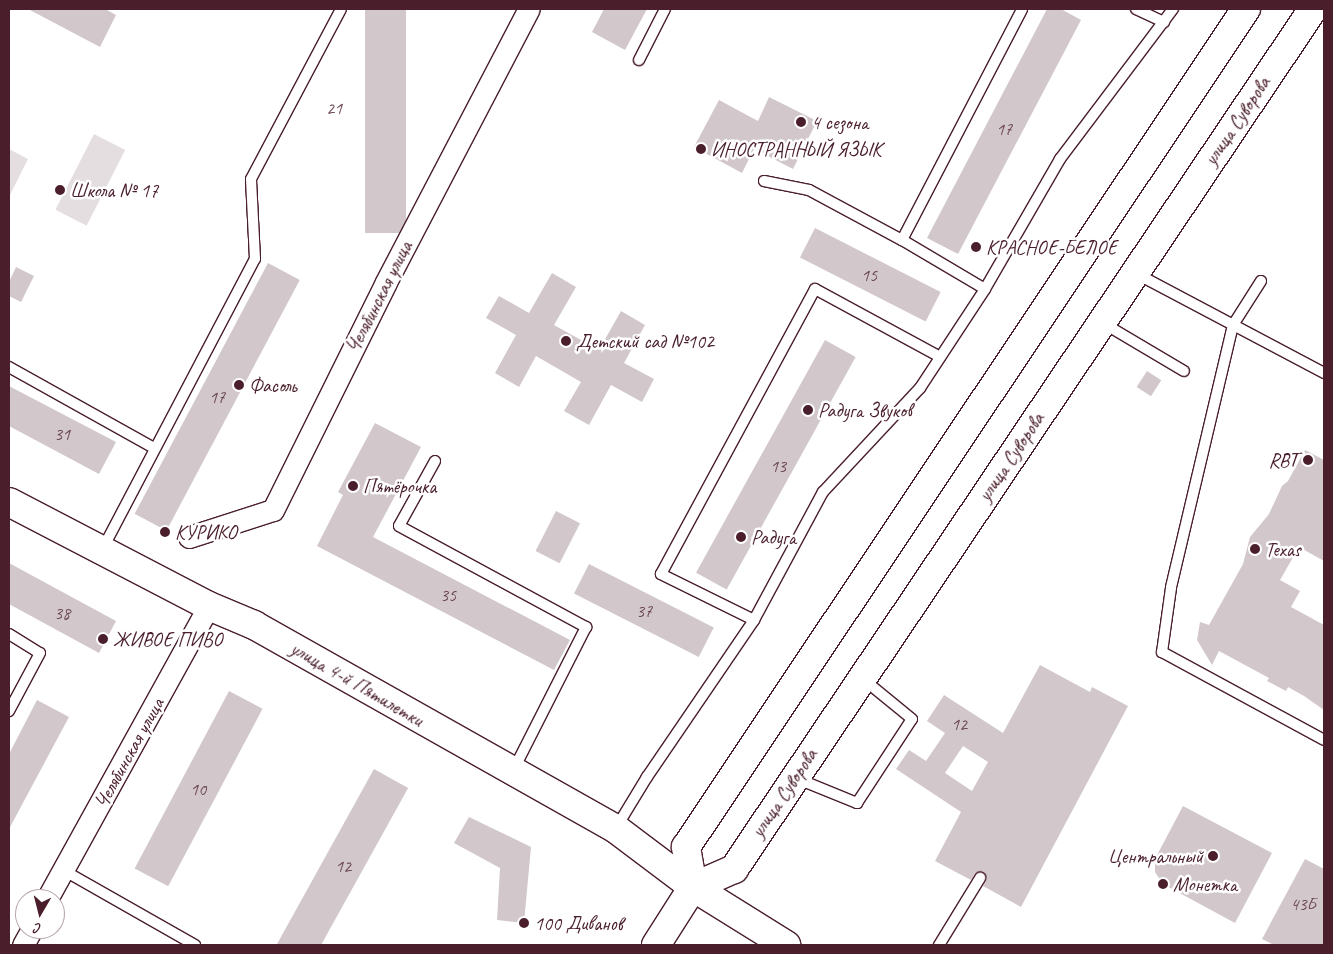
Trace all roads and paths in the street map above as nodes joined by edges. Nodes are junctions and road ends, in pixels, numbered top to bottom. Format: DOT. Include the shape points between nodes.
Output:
graph roads {
  1 [pos="341,9"];
  2 [pos="529,9"];
  3 [pos="665,9"];
  4 [pos="1022,9"];
  5 [pos="1136,9"];
  6 [pos="1173,9"];
  7 [pos="1246,9"];
  8 [pos="1314,9"];
  9 [pos="1164,22"];
  10 [pos="639,60"];
  11 [pos="764,181"];
  12 [pos="902,240"];
  13 [pos="1134,272"];
  14 [pos="1261,281"];
  15 [pos="985,288"];
  16 [pos="1102,322"];
  17 [pos="1233,325"];
  18 [pos="940,357"];
  19 [pos="9,367"];
  20 [pos="1184,370"];
  21 [pos="1324,373"];
  22 [pos="154,448"];
  23 [pos="435,461"];
  24 [pos="9,502"];
  25 [pos="189,537"];
  26 [pos="102,551"];
  27 [pos="209,606"];
  28 [pos="754,620"];
  29 [pos="9,634"];
  30 [pos="861,678"];
  31 [pos="9,711"];
  32 [pos="1324,740"];
  33 [pos="512,772"];
  34 [pos="794,778"];
  35 [pos="616,829"];
  36 [pos="63,870"];
  37 [pos="980,878"];
  38 [pos="693,887"];
  39 [pos="53,889"];
  40 [pos="195,945"];
  41 [pos="656,945"];
  42 [pos="786,945"];
  43 [pos="939,945"];
  1 -- 22 [label="lane" via="251,179 255,258"];
  2 -- 25 [label="street, Челябинская улица" via="386,282 273,510"];
  3 -- 10 [label="lane"];
  4 -- 12 [label="lane"];
  5 -- 9 [label="lane"];
  6 -- 9 [label="lane"];
  7 -- 38 [label="main road" via="686,847"];
  8 -- 13 [label="main road, улица Суворова"];
  9 -- 15 [label="lane" via="1060,159"];
  11 -- 12 [label="lane" via="810,190"];
  12 -- 15 [label="lane"];
  13 -- 16 [label="main road, улица Суворова"];
  13 -- 17 [label="lane"];
  14 -- 17 [label="lane"];
  15 -- 18 [label="lane"];
  16 -- 20 [label="lane"];
  16 -- 30 [label="main road, улица Суворова"];
  17 -- 21 [label="lane"];
  17 -- 32 [label="lane" via="1171,588 1162,652"];
  18 -- 28 [label="lane" via="920,388 823,492"];
  18 -- 28 [label="lane" via="815,289 661,574"];
  19 -- 22 [label="lane"];
  22 -- 26 [label="lane"];
  23 -- 33 [label="lane" via="400,526 586,626"];
  24 -- 26 [label="main road, улица 4-й Пятилетки"];
  26 -- 27 [label="main road, улица 4-й Пятилетки"];
  27 -- 33 [label="main road, улица 4-й Пятилетки" via="254,625"];
  27 -- 36 [label="street, Челябинская улица"];
  28 -- 35 [label="lane" via="647,777"];
  29 -- 31 [label="lane" via="40,652"];
  30 -- 34 [label="main road, улица Суворова"];
  30 -- 34 [label="lane" via="912,719 858,803"];
  33 -- 35 [label="main road, улица 4-й Пятилетки"];
  34 -- 38 [label="main road, улица Суворова" via="734,868"];
  35 -- 38 [label="main road, улица 4-й Пятилетки"];
  36 -- 39 [label="street, Челябинская улица"];
  36 -- 40 [label="lane"];
  37 -- 43 [label="lane"];
  38 -- 41 [label="main road"];
  38 -- 42 [label="main road, улица 4-й Пятилетки"];
}
